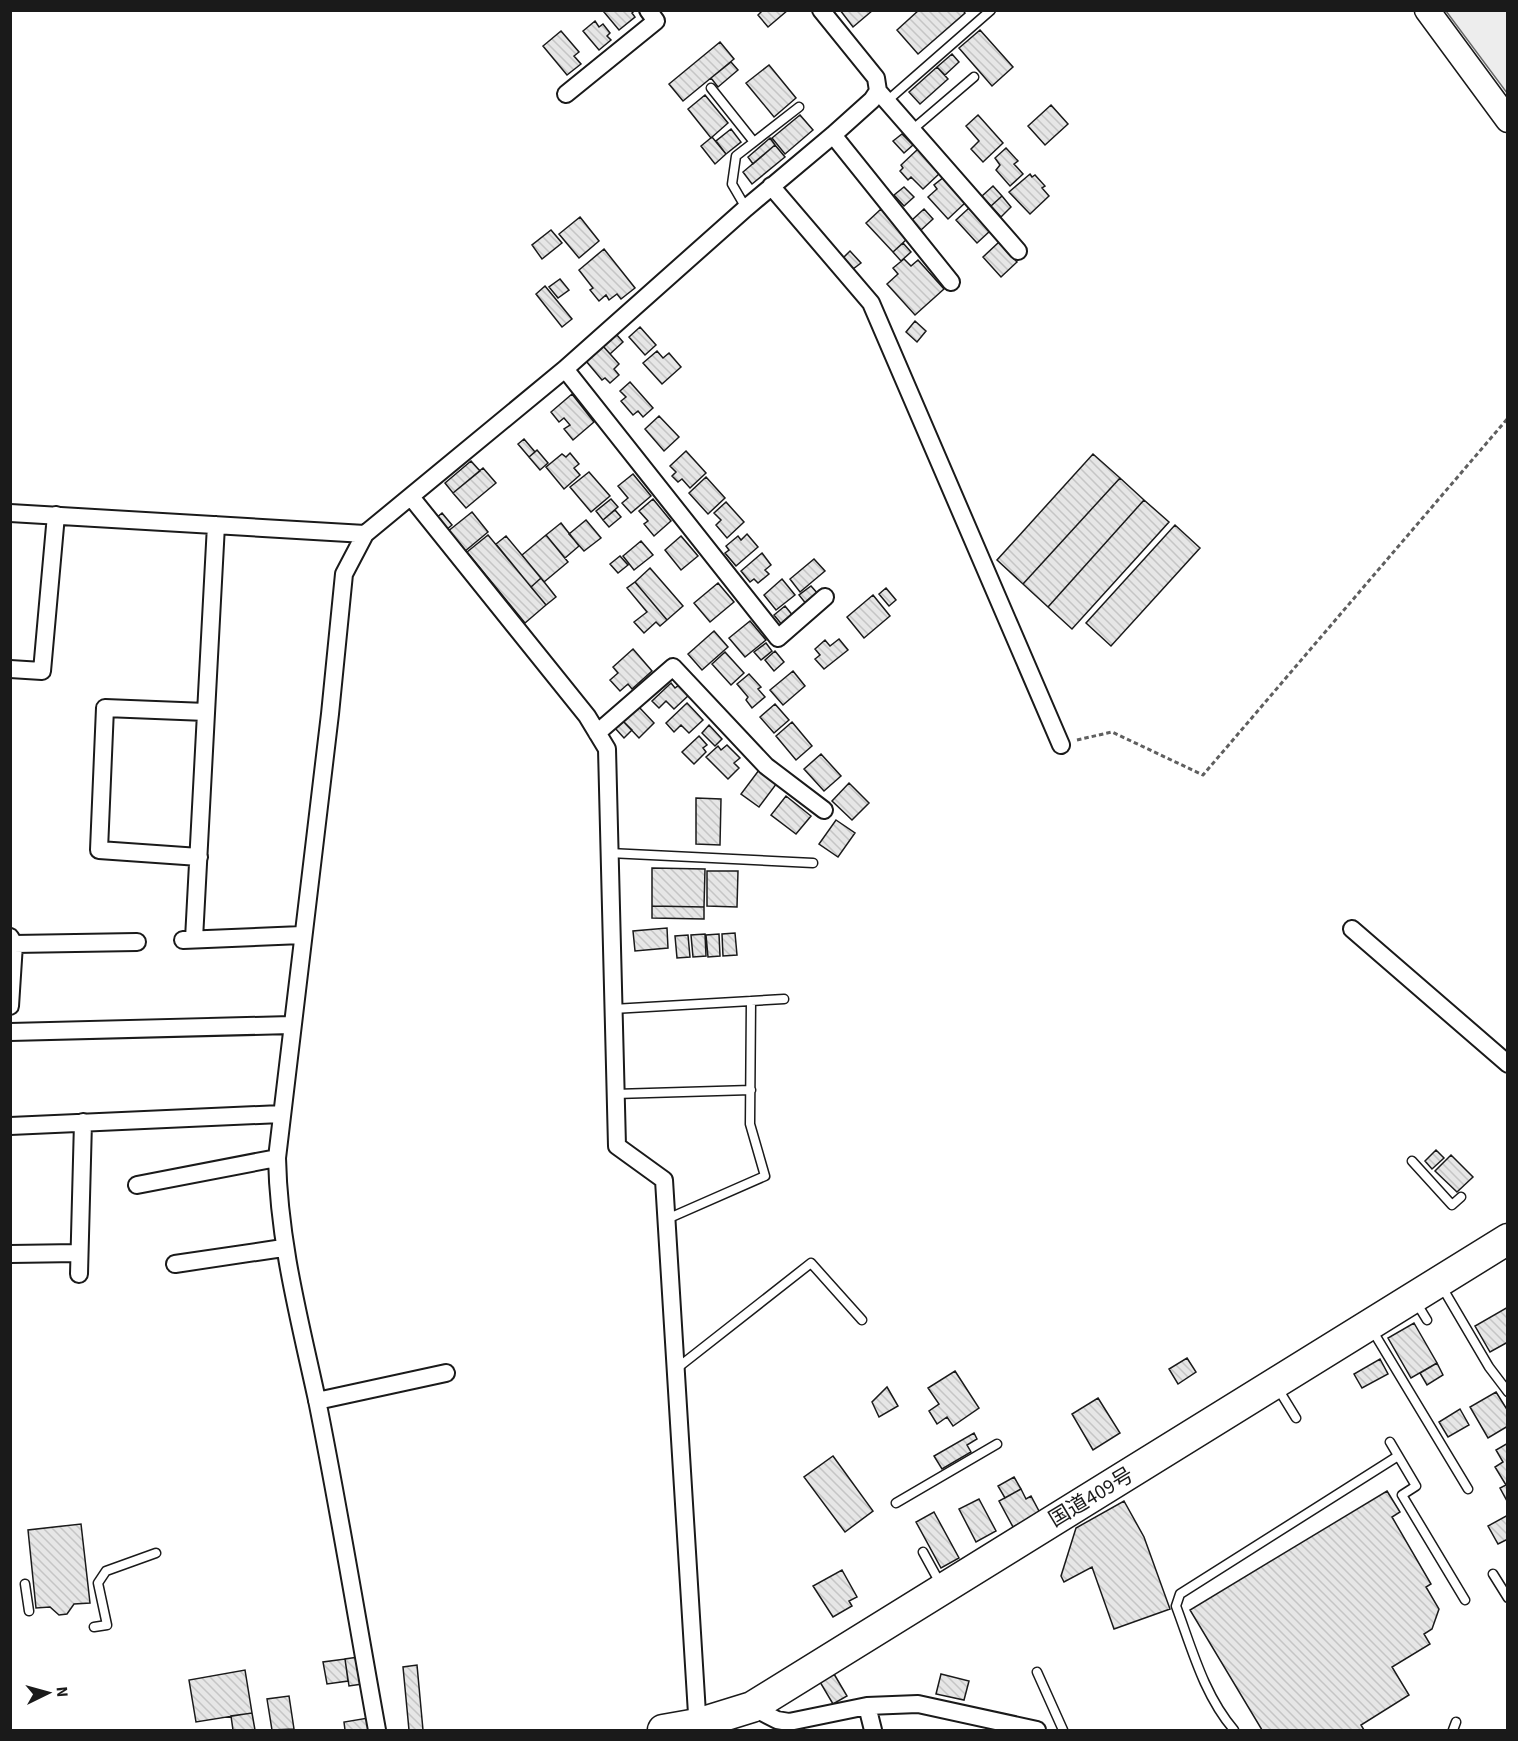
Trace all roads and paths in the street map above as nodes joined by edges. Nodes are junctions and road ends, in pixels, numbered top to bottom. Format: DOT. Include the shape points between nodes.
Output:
graph roads {
  1 [pos="648,10"];
  2 [pos="821,10"];
  3 [pos="991,10"];
  4 [pos="1427,10"];
  5 [pos="974,77"];
  6 [pos="711,88"];
  7 [pos="566,94"];
  8 [pos="882,96"];
  9 [pos="799,107"];
  10 [pos="1508,120"];
  11 [pos="912,130"];
  12 [pos="833,135"];
  13 [pos="754,142"];
  14 [pos="771,186"];
  15 [pos="746,208"];
  16 [pos="1018,251"];
  17 [pos="951,282"];
  18 [pos="565,369"];
  19 [pos="1508,418"];
  20 [pos="411,497"];
  21 [pos="10,513"];
  22 [pos="56,515"];
  23 [pos="216,525"];
  24 [pos="365,534"];
  25 [pos="825,597"];
  26 [pos="10,669"];
  27 [pos="206,712"];
  28 [pos="597,734"];
  29 [pos="1061,745"];
  30 [pos="824,810"];
  31 [pos="609,853"];
  32 [pos="199,857"];
  33 [pos="813,862"];
  34 [pos="1352,929"];
  35 [pos="302,935"];
  36 [pos="12,940"];
  37 [pos="136,942"];
  38 [pos="784,999"];
  39 [pos="751,1001"];
  40 [pos="10,1006"];
  41 [pos="613,1009"];
  42 [pos="291,1025"];
  43 [pos="10,1032"];
  44 [pos="1508,1064"];
  45 [pos="751,1090"];
  46 [pos="615,1094"];
  47 [pos="281,1114"];
  48 [pos="83,1122"];
  49 [pos="10,1126"];
  50 [pos="277,1158"];
  51 [pos="1412,1161"];
  52 [pos="137,1185"];
  53 [pos="1461,1197"];
  54 [pos="667,1219"];
  55 [pos="1502,1238"];
  56 [pos="283,1248"];
  57 [pos="78,1253"];
  58 [pos="10,1254"];
  59 [pos="175,1264"];
  60 [pos="79,1274"];
  61 [pos="1439,1281"];
  62 [pos="862,1320"];
  63 [pos="1369,1325"];
  64 [pos="675,1370"];
  65 [pos="446,1373"];
  66 [pos="1276,1384"];
  67 [pos="1508,1392"];
  68 [pos="317,1401"];
  69 [pos="1296,1418"];
  70 [pos="1390,1442"];
  71 [pos="997,1444"];
  72 [pos="1398,1456"];
  73 [pos="1468,1489"];
  74 [pos="896,1503"];
  75 [pos="923,1552"];
  76 [pos="156,1553"];
  77 [pos="1493,1574"];
  78 [pos="25,1584"];
  79 [pos="944,1588"];
  80 [pos="1508,1598"];
  81 [pos="1465,1600"];
  82 [pos="29,1611"];
  83 [pos="94,1627"];
  84 [pos="1037,1672"];
  85 [pos="867,1706"];
  86 [pos="752,1707"];
  87 [pos="976,1724"];
  88 [pos="697,1727"];
  89 [pos="1032,1730"];
  90 [pos="377,1731"];
  91 [pos="663,1731"];
  92 [pos="873,1731"];
  93 [pos="1063,1731"];
  94 [pos="1234,1731"];
  1 -- 7 [label="street" via="656,21"];
  2 -- 8 [label="street" via="876,78"];
  3 -- 8 [label="lane"];
  4 -- 10 [label="street"];
  5 -- 11 [label="lane"];
  6 -- 13 [label="lane"];
  8 -- 11 [label="street"];
  8 -- 12 [label="street" via="872,100"];
  9 -- 13 [label="lane"];
  11 -- 16 [label="street"];
  12 -- 14 [label="street"];
  12 -- 17 [label="street"];
  13 -- 15 [label="lane" via="736,156 732,171 732,184"];
  14 -- 15 [label="street"];
  14 -- 29 [label="street" via="871,303"];
  15 -- 18 [label="street"];
  18 -- 20 [label="street"];
  18 -- 25 [label="street" via="778,638"];
  19 -- 29 [label="path" via="1203,775 1112,732"];
  20 -- 24 [label="street"];
  20 -- 28 [label="street" via="587,716"];
  21 -- 22 [label="street"];
  22 -- 23 [label="street"];
  22 -- 26 [label="street" via="42,671"];
  23 -- 24 [label="street"];
  23 -- 27 [label="street"];
  24 -- 35 [label="street" via="344,574"];
  27 -- 32 [label="street"];
  27 -- 32 [label="street" via="105,708 99,850"];
  28 -- 30 [label="street" via="673,667 766,766"];
  28 -- 31 [label="street" via="607,749"];
  31 -- 33 [label="lane"];
  31 -- 41 [label="street"];
  32 -- 35 [label="street" via="188,940"];
  34 -- 44 [label="street"];
  35 -- 42 [label="street"];
  36 -- 37 [label="street"];
  36 -- 40 [label="street"];
  38 -- 39 [label="lane"];
  39 -- 41 [label="lane"];
  39 -- 45 [label="lane"];
  41 -- 46 [label="street"];
  42 -- 43 [label="street"];
  42 -- 47 [label="street"];
  45 -- 46 [label="lane"];
  45 -- 54 [label="lane" via="750,1124 765,1176"];
  46 -- 54 [label="street" via="616,1146 664,1180"];
  47 -- 48 [label="street"];
  47 -- 50 [label="street"];
  48 -- 49 [label="street"];
  48 -- 57 [label="street"];
  50 -- 52 [label="street"];
  50 -- 56 [label="street"];
  51 -- 53 [label="lane" via="1452,1205"];
  54 -- 64 [label="street"];
  55 -- 61 [label="highway, 国道409号" via="1468,1271"];
  56 -- 59 [label="street"];
  56 -- 68 [label="street"];
  57 -- 58 [label="street"];
  57 -- 60 [label="street"];
  61 -- 63 [label="highway, 国道409号" via="1420,1308"];
  61 -- 67 [label="lane"];
  62 -- 64 [label="lane" via="811,1263"];
  63 -- 66 [label="highway, 国道409号"];
  63 -- 73 [label="lane"];
  64 -- 88 [label="street"];
  65 -- 68 [label="street"];
  66 -- 69 [label="lane"];
  66 -- 79 [label="highway, 国道409号"];
  68 -- 90 [label="street"];
  70 -- 72 [label="lane"];
  71 -- 74 [label="lane"];
  72 -- 81 [label="lane" via="1416,1486 1402,1495"];
  72 -- 94 [label="lane" via="1180,1594 1176,1606 1206,1685"];
  75 -- 79 [label="lane"];
  76 -- 83 [label="lane" via="105,1571 98,1583 107,1625"];
  77 -- 80 [label="lane"];
  78 -- 82 [label="lane"];
  79 -- 86 [label="highway, 国道409号"];
  84 -- 93 [label="lane"];
  85 -- 86 [label="street" via="789,1722"];
  85 -- 87 [label="street" via="918,1704"];
  85 -- 92 [label="street"];
  86 -- 88 [label="highway, 国道409号"];
  87 -- 89 [label="street"];
  88 -- 91 [label="highway, 国道409号"];
}
